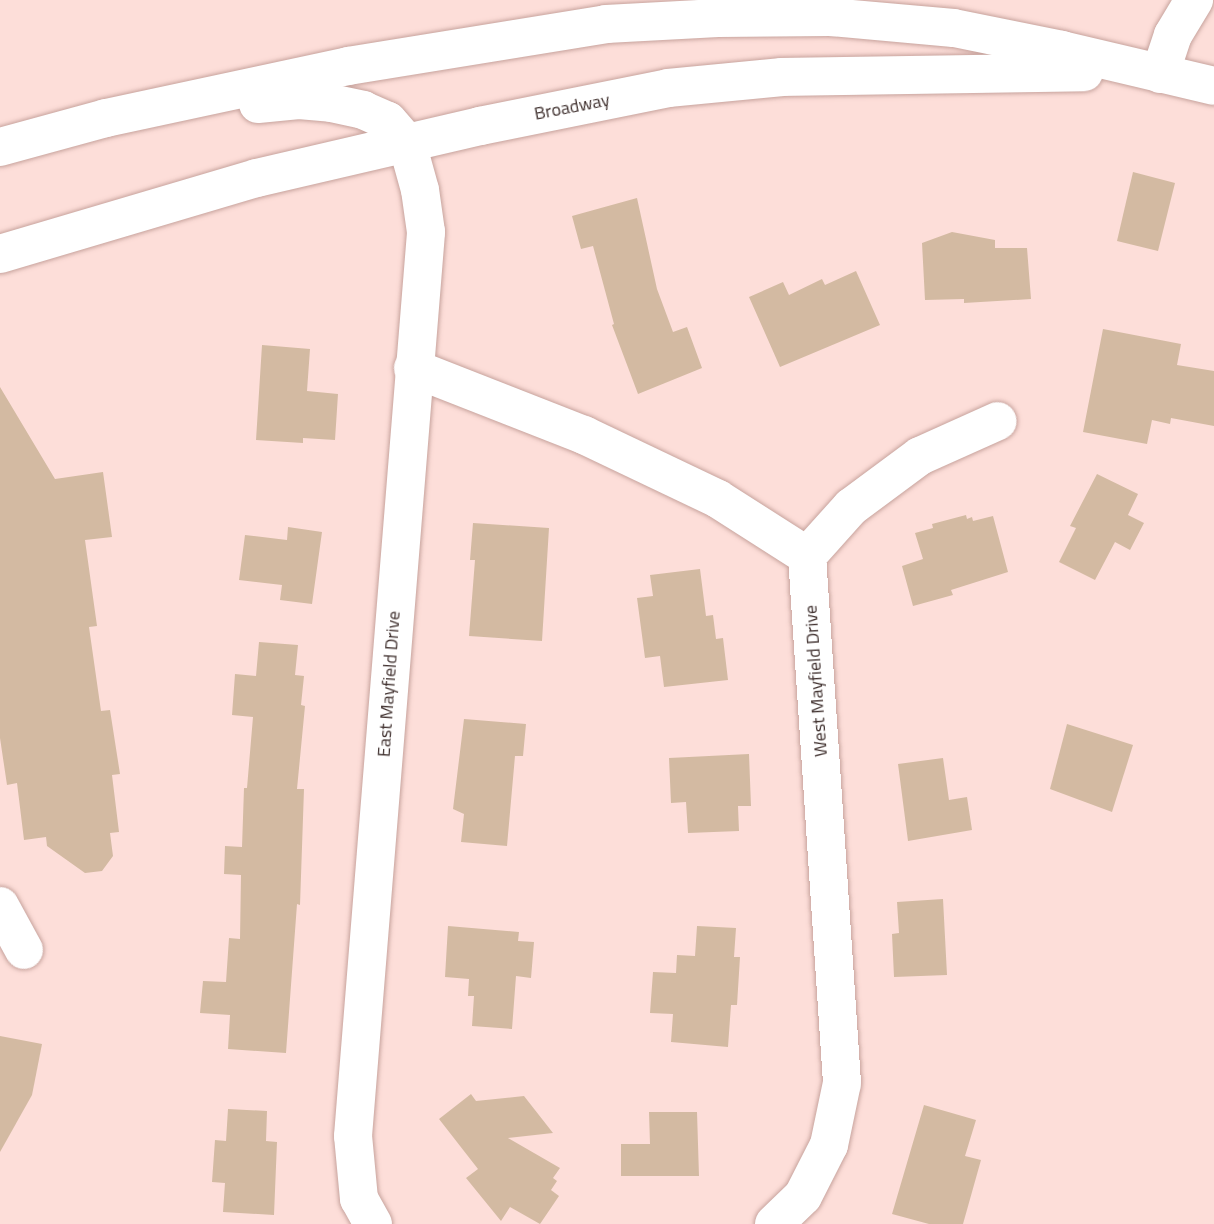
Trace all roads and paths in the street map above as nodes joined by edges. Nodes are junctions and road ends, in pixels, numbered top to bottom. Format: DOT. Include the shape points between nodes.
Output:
graph roads {
  1 [pos="1194,0"];
  2 [pos="604,12"];
  3 [pos="1160,74"];
  4 [pos="1214,86"];
  5 [pos="54,133"];
  6 [pos="407,142"];
  7 [pos="0,147"];
  8 [pos="0,254"];
  9 [pos="413,368"];
  10 [pos="998,421"];
  11 [pos="807,556"];
  12 [pos="0,905"];
  13 [pos="24,950"];
  14 [pos="373,1224"];
  15 [pos="775,1224"];
  1 -- 3 [label="main road" via="1173,35"];
  2 -- 3 [label="main road, Broadway" via="830,17 954,28"];
  2 -- 5 [label="main road, Broadway" via="131,112"];
  3 -- 4 [label="main road, Broadway"];
  3 -- 6 [label="main road, Broadway" via="1045,71 782,77 668,88"];
  5 -- 6 [label="main road" via="299,100 363,110 388,121"];
  5 -- 7 [label="main road, Broadway"];
  6 -- 8 [label="main road, Broadway" via="257,178"];
  6 -- 9 [label="main road, East Mayfield Drive" via="426,232"];
  9 -- 11 [label="main road" via="584,435 681,481"];
  9 -- 14 [label="main road, East Mayfield Drive" via="353,1136 359,1199"];
  10 -- 11 [label="main road" via="920,456 851,507"];
  11 -- 15 [label="main road, West Mayfield Drive" via="842,1083 829,1145 803,1196"];
  12 -- 13 [label="main road"];
}
